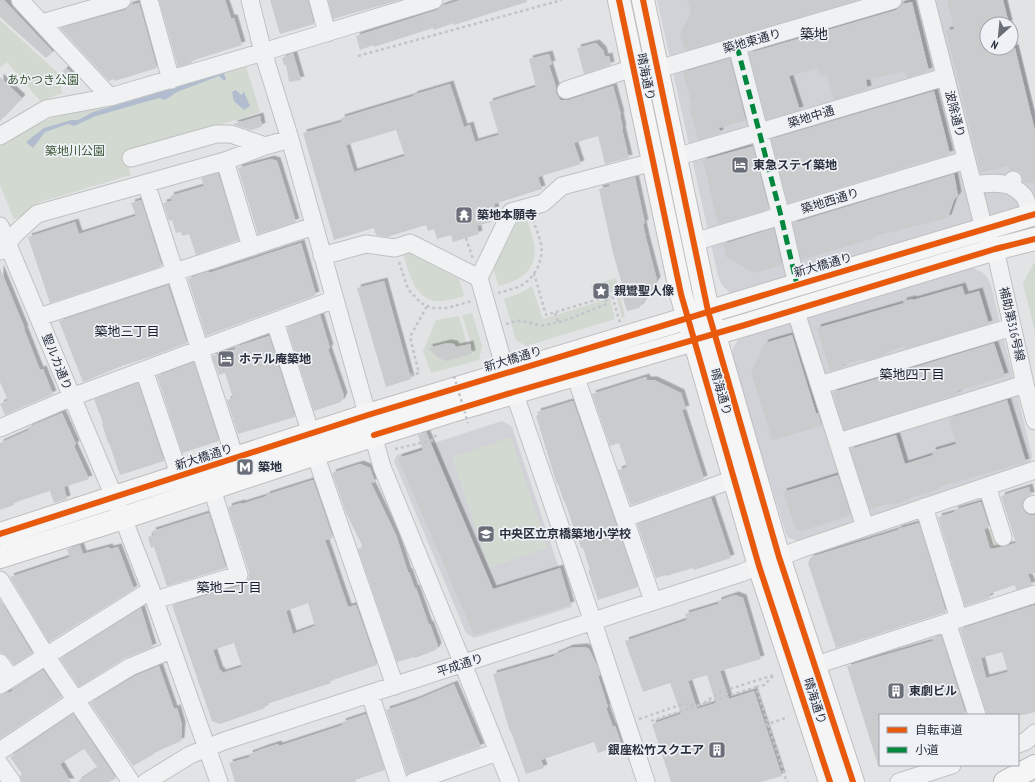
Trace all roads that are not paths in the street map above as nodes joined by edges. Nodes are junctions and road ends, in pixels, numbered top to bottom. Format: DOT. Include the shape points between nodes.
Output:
graph roads {
  1 [pos="20,0"];
  2 [pos="122,0"];
  3 [pos="149,0"];
  4 [pos="250,0"];
  5 [pos="318,0"];
  6 [pos="434,0"];
  7 [pos="619,0"];
  8 [pos="643,0"];
  9 [pos="893,0"];
  10 [pos="926,0"];
  11 [pos="42,23"];
  12 [pos="327,33"];
  13 [pos="737,46"];
  14 [pos="263,52"];
  15 [pos="632,68"];
  16 [pos="658,69"];
  17 [pos="945,77"];
  18 [pos="171,80"];
  19 [pos="566,90"];
  20 [pos="110,97"];
  21 [pos="759,132"];
  22 [pos="0,136"];
  23 [pos="290,139"];
  24 [pos="265,146"];
  25 [pos="676,157"];
  26 [pos="131,158"];
  27 [pos="966,160"];
  28 [pos="225,161"];
  29 [pos="652,162"];
  30 [pos="146,183"];
  31 [pos="973,185"];
  32 [pos="1033,215"];
  33 [pos="781,216"];
  34 [pos="0,226"];
  35 [pos="314,226"];
  36 [pos="984,229"];
  37 [pos="1035,239"];
  38 [pos="694,242"];
  39 [pos="3,247"];
  40 [pos="251,247"];
  41 [pos="995,249"];
  42 [pos="322,256"];
  43 [pos="175,272"];
  44 [pos="479,278"];
  45 [pos="797,285"];
  46 [pos="335,299"];
  47 [pos="795,309"];
  48 [pos="698,315"];
  49 [pos="39,317"];
  50 [pos="275,322"];
  51 [pos="1012,327"];
  52 [pos="704,337"];
  53 [pos="200,350"];
  54 [pos="144,370"];
  55 [pos="575,374"];
  56 [pos="510,382"];
  57 [pos="1025,384"];
  58 [pos="820,385"];
  59 [pos="72,397"];
  60 [pos="1035,421"];
  61 [pos="371,425"];
  62 [pos="0,428"];
  63 [pos="838,442"];
  64 [pos="313,444"];
  65 [pos="235,458"];
  66 [pos="1035,470"];
  67 [pos="180,477"];
  68 [pos="726,482"];
  69 [pos="987,486"];
  70 [pos="212,489"];
  71 [pos="115,498"];
  72 [pos="924,507"];
  73 [pos="124,518"];
  74 [pos="626,518"];
  75 [pos="866,527"];
  76 [pos="0,534"];
  77 [pos="1003,537"];
  78 [pos="0,557"];
  79 [pos="780,557"];
  80 [pos="759,566"];
  81 [pos="0,580"];
  82 [pos="158,594"];
  83 [pos="1035,594"];
  84 [pos="653,601"];
  85 [pos="953,620"];
  86 [pos="593,622"];
  87 [pos="171,650"];
  88 [pos="46,656"];
  89 [pos="0,663"];
  90 [pos="463,664"];
  91 [pos="816,665"];
  92 [pos="5,681"];
  93 [pos="395,686"];
  94 [pos="370,694"];
  95 [pos="76,700"];
  96 [pos="977,714"];
  97 [pos="1035,733"];
  98 [pos="1019,744"];
  99 [pos="206,748"];
  100 [pos="0,751"];
  101 [pos="497,752"];
  102 [pos="0,765"];
  103 [pos="949,766"];
  104 [pos="1035,766"];
  105 [pos="9,781"];
  106 [pos="131,782"];
  107 [pos="146,782"];
  108 [pos="218,782"];
  109 [pos="399,782"];
  110 [pos="413,782"];
  111 [pos="510,782"];
  112 [pos="646,782"];
  113 [pos="830,782"];
  114 [pos="853,782"];
  115 [pos="899,782"];
  116 [pos="1005,782"];
  1 -- 11 [label="street"];
  2 -- 11 [label="street"];
  3 -- 18 [label="street"];
  4 -- 14 [label="street"];
  5 -- 12 [label="street"];
  6 -- 12 [label="street"];
  7 -- 15 [label="main road, 晴海通り"];
  8 -- 16 [label="main road, 晴海通り"];
  9 -- 13 [label="street, 築地東通り"];
  10 -- 17 [label="street, 波除通り"];
  11 -- 20 [label="street"];
  12 -- 14 [label="street"];
  13 -- 16 [label="street, 築地東通り"];
  13 -- 21 [label="street"];
  14 -- 18 [label="street"];
  14 -- 23 [label="street"];
  15 -- 19 [label="street"];
  15 -- 29 [label="main road, 晴海通り"];
  16 -- 25 [label="main road, 晴海通り"];
  17 -- 21 [label="street, 築地中通"];
  17 -- 27 [label="street, 波除通り"];
  18 -- 20 [label="street"];
  20 -- 22 [label="street" via="46,110"];
  21 -- 25 [label="street, 築地中通"];
  21 -- 33 [label="street"];
  23 -- 24 [label="street"];
  23 -- 35 [label="street"];
  24 -- 26 [label="street" via="231,134 216,134"];
  24 -- 28 [label="street"];
  25 -- 38 [label="main road, 晴海通り"];
  27 -- 31 [label="street, 波除通り"];
  27 -- 33 [label="street, 築地西通り"];
  28 -- 30 [label="street"];
  28 -- 40 [label="street"];
  29 -- 44 [label="street" via="562,186 543,202 511,212"];
  29 -- 48 [label="main road, 晴海通り" via="678,285"];
  30 -- 39 [label="street" via="37,214"];
  30 -- 43 [label="street"];
  31 -- 32 [label="street" via="1011,182 1025,196"];
  31 -- 36 [label="street, 波除通り"];
  32 -- 36 [label="main road, 新大橋通り"];
  33 -- 38 [label="street, 築地西通り"];
  33 -- 45 [label="street"];
  34 -- 39 [label="street, 聖ルカ通り"];
  35 -- 40 [label="street"];
  35 -- 42 [label="street"];
  36 -- 41 [label="street, 補助第316号線"];
  36 -- 45 [label="main road, 新大橋通り"];
  37 -- 41 [label="main road, 新大橋通り"];
  38 -- 48 [label="main road, 晴海通り"];
  39 -- 49 [label="street, 聖ルカ通り"];
  40 -- 43 [label="street"];
  41 -- 47 [label="main road, 新大橋通り"];
  41 -- 51 [label="street, 補助第316号線"];
  42 -- 44 [label="street" via="366,244 395,248 410,243"];
  42 -- 46 [label="street"];
  43 -- 49 [label="street"];
  43 -- 53 [label="street"];
  44 -- 56 [label="street"];
  45 -- 48 [label="main road, 新大橋通り"];
  46 -- 50 [label="street"];
  46 -- 61 [label="street"];
  47 -- 52 [label="main road, 新大橋通り"];
  47 -- 58 [label="street"];
  48 -- 52 [label="main road, 晴海通り"];
  48 -- 56 [label="main road, 新大橋通り"];
  49 -- 59 [label="street, 聖ルカ通り"];
  50 -- 53 [label="street"];
  50 -- 64 [label="street"];
  51 -- 57 [label="street, 補助第316号線"];
  51 -- 58 [label="street"];
  52 -- 55 [label="main road, 新大橋通り"];
  52 -- 68 [label="main road, 晴海通り"];
  52 -- 79 [label="main road, 晴海通り"];
  53 -- 54 [label="street"];
  53 -- 65 [label="street"];
  54 -- 59 [label="street"];
  54 -- 67 [label="street"];
  55 -- 56 [label="main road, 新大橋通り"];
  55 -- 74 [label="street"];
  56 -- 61 [label="main road, 新大橋通り"];
  56 -- 86 [label="street"];
  57 -- 60 [label="street, 補助第316号線"];
  57 -- 63 [label="street"];
  58 -- 63 [label="street"];
  59 -- 62 [label="street"];
  59 -- 71 [label="street, 聖ルカ通り"];
  61 -- 64 [label="main road, 新大橋通り"];
  61 -- 90 [label="street" via="382,466"];
  63 -- 75 [label="street"];
  64 -- 65 [label="main road, 新大橋通り"];
  64 -- 70 [label="main road, 新大橋通り"];
  64 -- 93 [label="street"];
  65 -- 67 [label="main road, 新大橋通り"];
  66 -- 69 [label="street, 平成通り"];
  67 -- 71 [label="main road, 新大橋通り"];
  68 -- 74 [label="street"];
  68 -- 80 [label="main road, 晴海通り"];
  69 -- 72 [label="street, 平成通り"];
  69 -- 77 [label="street"];
  70 -- 73 [label="main road, 新大橋通り"];
  70 -- 82 [label="street" via="239,575"];
  71 -- 73 [label="street, 聖ルカ通り"];
  71 -- 76 [label="main road, 新大橋通り"];
  72 -- 75 [label="street, 平成通り"];
  72 -- 85 [label="street"];
  73 -- 78 [label="main road, 新大橋通り"];
  73 -- 82 [label="street, 聖ルカ通り"];
  74 -- 84 [label="street"];
  75 -- 79 [label="street, 平成通り"];
  79 -- 80 [label="street, 平成通り"];
  79 -- 91 [label="main road, 晴海通り"];
  80 -- 84 [label="street, 平成通り"];
  80 -- 113 [label="main road, 晴海通り"];
  81 -- 88 [label="street"];
  82 -- 87 [label="street, 聖ルカ通り"];
  82 -- 88 [label="street"];
  83 -- 85 [label="street"];
  84 -- 86 [label="street, 平成通り"];
  85 -- 91 [label="street"];
  85 -- 96 [label="street"];
  86 -- 90 [label="street, 平成通り"];
  86 -- 112 [label="street"];
  87 -- 95 [label="street" via="130,667"];
  87 -- 99 [label="street, 聖ルカ通り"];
  88 -- 92 [label="street"];
  88 -- 95 [label="street"];
  89 -- 92 [label="street"];
  90 -- 93 [label="street, 平成通り"];
  90 -- 101 [label="street"];
  91 -- 114 [label="main road, 晴海通り"];
  93 -- 94 [label="street, 平成通り"];
  94 -- 99 [label="street, 平成通り"];
  94 -- 109 [label="street"];
  95 -- 100 [label="street"];
  95 -- 106 [label="street"];
  97 -- 98 [label="street"];
  99 -- 107 [label="street, 平成通り"];
  99 -- 108 [label="street, 聖ルカ通り"];
  101 -- 110 [label="street"];
  101 -- 111 [label="street"];
  102 -- 105 [label="street"];
  103 -- 115 [label="street"];
  104 -- 116 [label="main road"];
}
